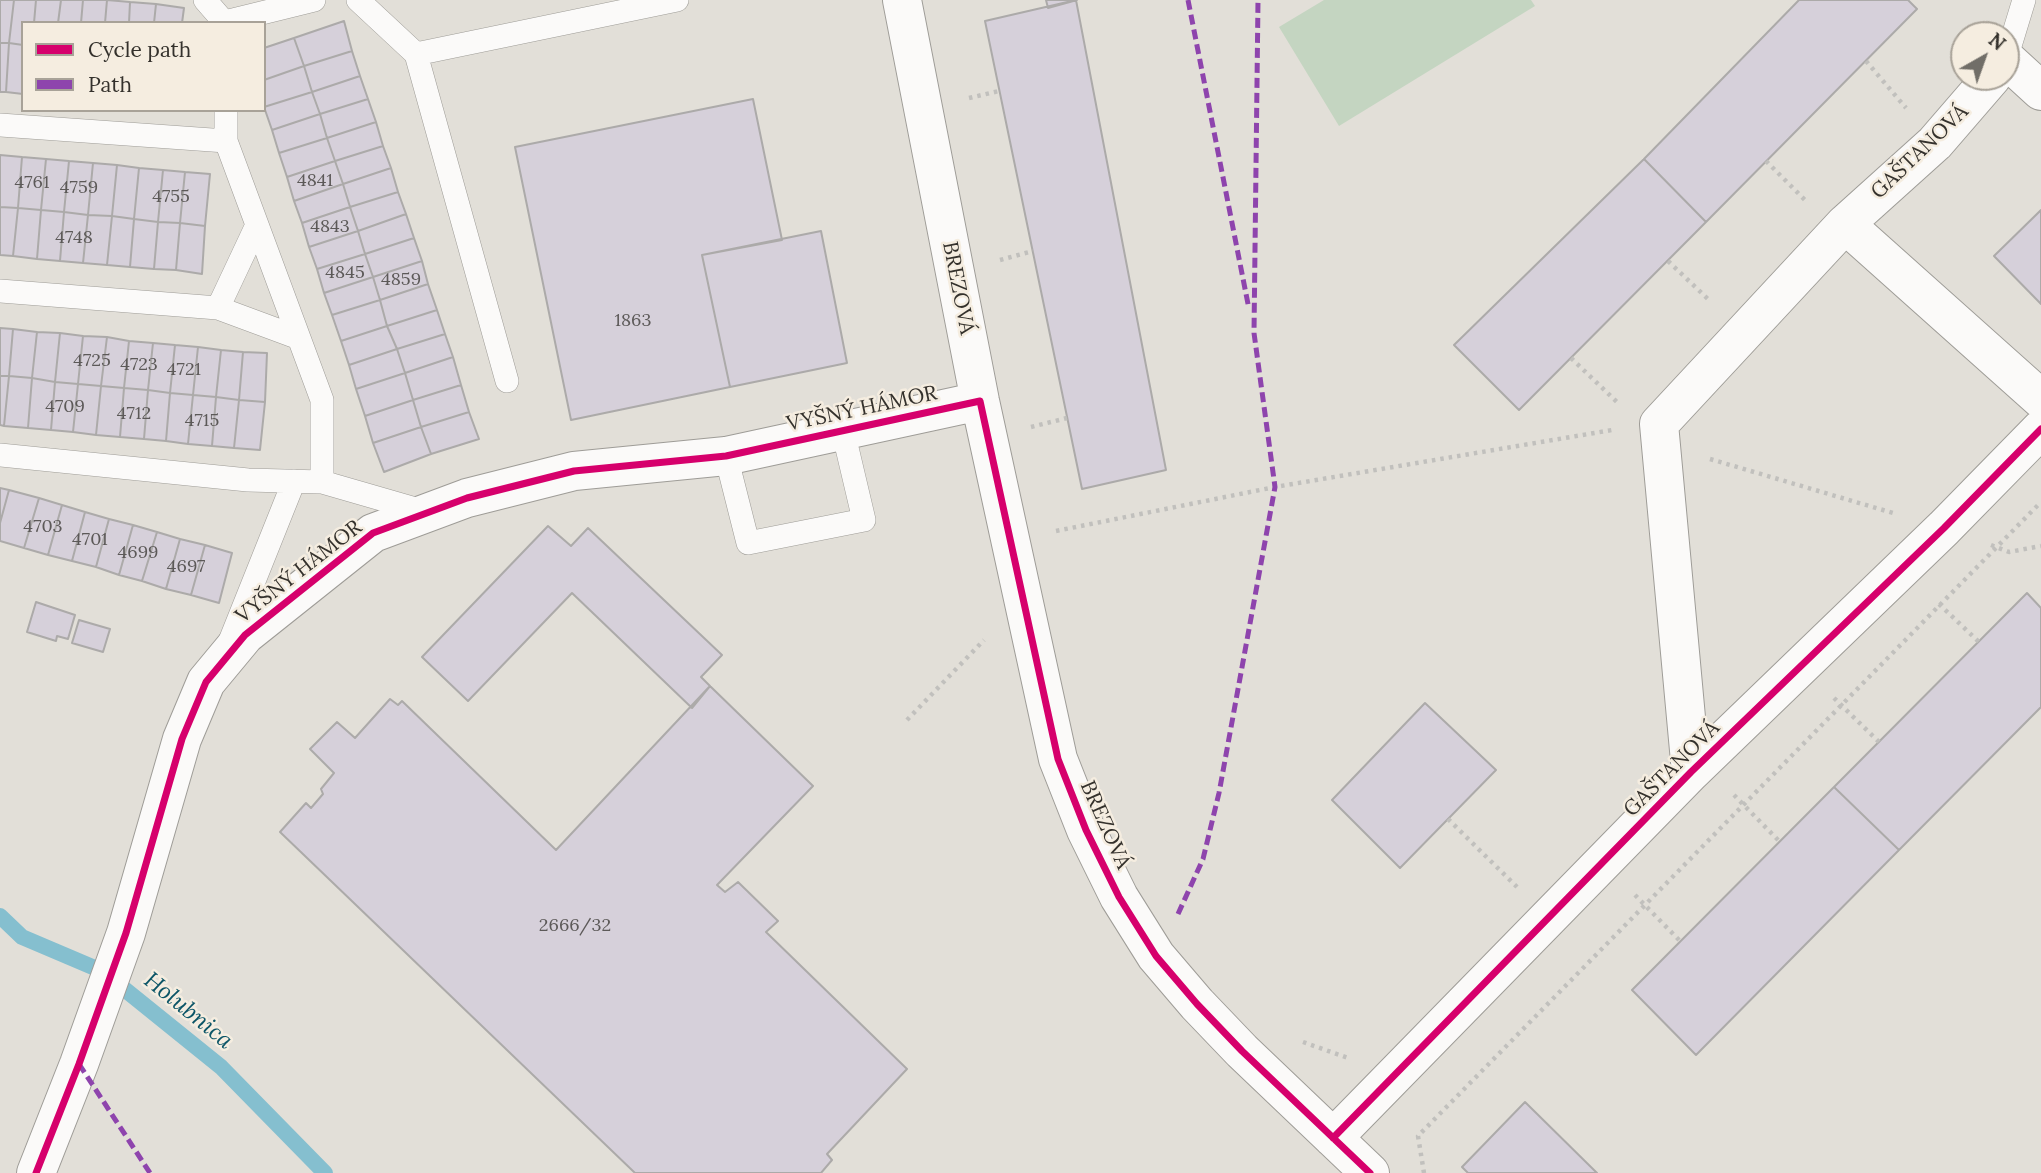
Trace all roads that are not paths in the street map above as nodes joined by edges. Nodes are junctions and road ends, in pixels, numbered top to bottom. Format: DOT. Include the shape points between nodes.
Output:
graph roads {
  1 [pos="205,0"];
  2 [pos="314,0"];
  3 [pos="358,0"];
  4 [pos="677,0"];
  5 [pos="902,0"];
  6 [pos="2024,0"];
  7 [pos="581,10"];
  8 [pos="224,21"];
  9 [pos="229,21"];
  10 [pos="2018,21"];
  11 [pos="416,54"];
  12 [pos="2020,72"];
  13 [pos="1980,91"];
  14 [pos="2041,91"];
  15 [pos="226,112"];
  16 [pos="0,125"];
  17 [pos="226,141"];
  18 [pos="257,225"];
  19 [pos="1841,228"];
  20 [pos="0,291"];
  21 [pos="218,308"];
  22 [pos="299,338"];
  23 [pos="507,381"];
  24 [pos="2041,399"];
  25 [pos="980,401"];
  26 [pos="2041,429"];
  27 [pos="843,431"];
  28 [pos="0,455"];
  29 [pos="726,456"];
  30 [pos="294,481"];
  31 [pos="322,482"];
  32 [pos="428,513"];
  33 [pos="219,666"];
  34 [pos="1696,768"];
  35 [pos="1332,1138"];
  36 [pos="36,1173"];
  37 [pos="1370,1173"];
  1 -- 8 [label="lane"];
  2 -- 9 [label="lane"];
  3 -- 11 [label="lane"];
  4 -- 7 [label="lane"];
  5 -- 25 [label="street, BREZOVÁ"];
  6 -- 10 [label="lane"];
  7 -- 11 [label="lane"];
  11 -- 23 [label="lane"];
  12 -- 14 [label="street"];
  13 -- 19 [label="street, GAŠTANOVÁ" via="1935,143"];
  15 -- 17 [label="lane"];
  16 -- 17 [label="lane"];
  17 -- 18 [label="lane"];
  18 -- 21 [label="lane"];
  18 -- 22 [label="lane"];
  19 -- 24 [label="street"];
  19 -- 34 [label="street, GAŠTANOVÁ" via="1659,424"];
  20 -- 21 [label="lane"];
  21 -- 22 [label="lane"];
  22 -- 31 [label="lane" via="322,400"];
  25 -- 27 [label="street, VYŠNÝ HÁMOR"];
  25 -- 35 [label="street, BREZOVÁ" via="1058,759 1086,830 1119,897 1156,956 1197,1004"];
  26 -- 34 [label="street, GAŠTANOVÁ"];
  27 -- 29 [label="street, VYŠNÝ HÁMOR"];
  27 -- 29 [label="lane" via="864,520 748,543"];
  28 -- 30 [label="lane"];
  29 -- 32 [label="street, VYŠNÝ HÁMOR" via="574,471 467,498"];
  30 -- 31 [label="lane"];
  30 -- 33 [label="lane"];
  31 -- 32 [label="lane"];
  32 -- 33 [label="street, VYŠNÝ HÁMOR" via="373,533 245,635"];
  33 -- 36 [label="street, VYŠNÝ HÁMOR" via="206,682 182,739 126,933"];
  34 -- 35 [label="street, GAŠTANOVÁ"];
  35 -- 37 [label="street, BREZOVÁ"];
}
